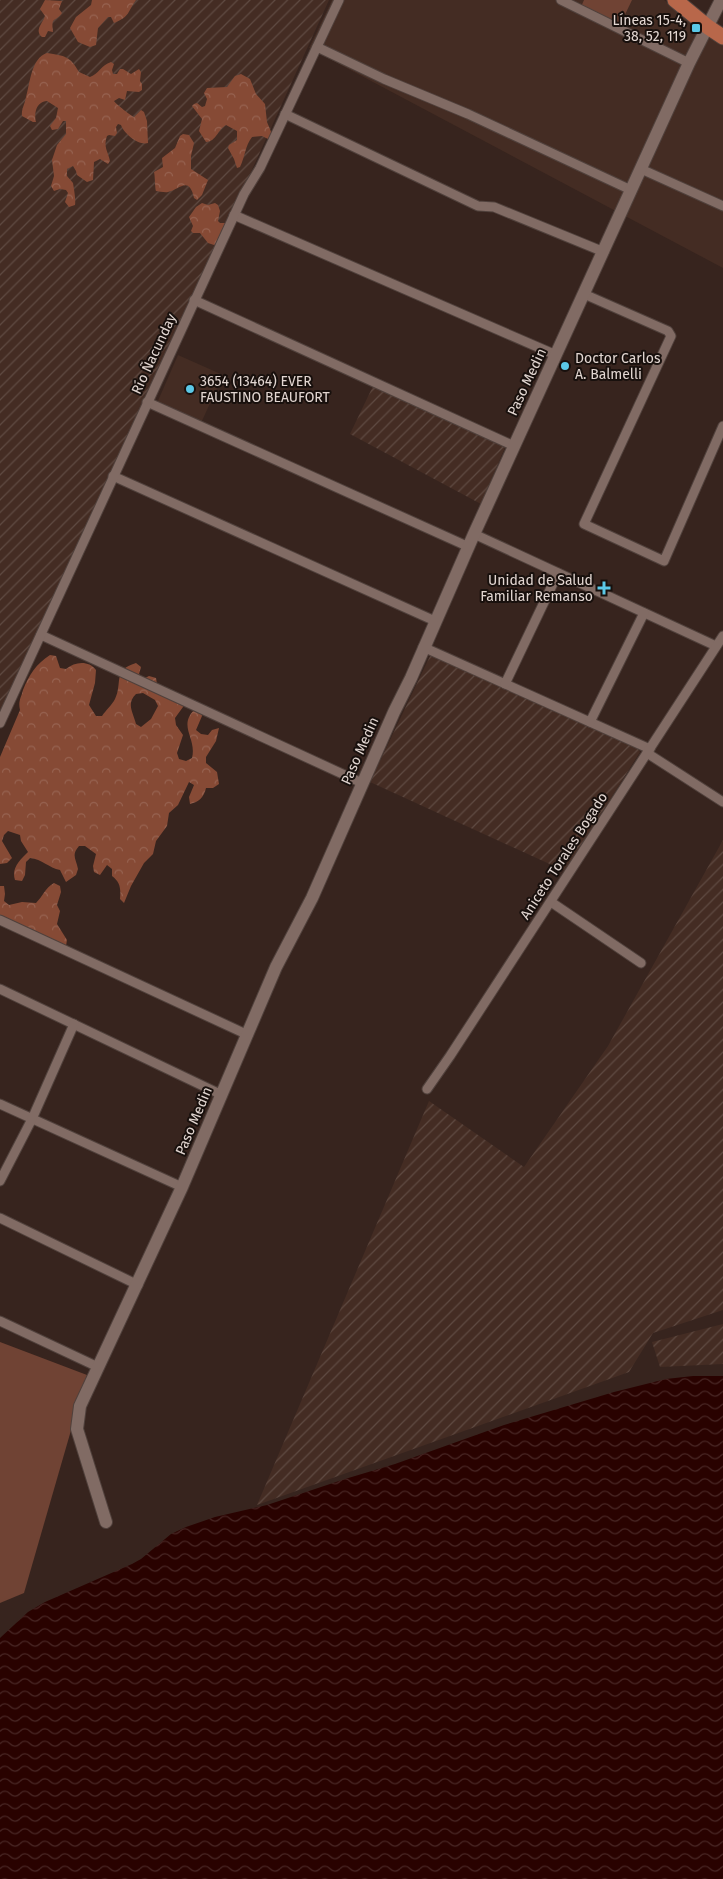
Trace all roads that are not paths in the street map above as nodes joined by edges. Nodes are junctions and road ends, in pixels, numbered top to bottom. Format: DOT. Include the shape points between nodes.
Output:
graph roads {
  1 [pos="339,0"];
  2 [pos="561,0"];
  3 [pos="675,0"];
  4 [pos="689,0"];
  5 [pos="721,0"];
  6 [pos="714,24"];
  7 [pos="723,37"];
  8 [pos="317,48"];
  9 [pos="690,63"];
  10 [pos="285,114"];
  11 [pos="641,168"];
  12 [pos="632,190"];
  13 [pos="723,206"];
  14 [pos="234,215"];
  15 [pos="604,252"];
  16 [pos="584,294"];
  17 [pos="194,300"];
  18 [pos="556,355"];
  19 [pos="147,402"];
  20 [pos="723,426"];
  21 [pos="514,446"];
  22 [pos="113,476"];
  23 [pos="474,534"];
  24 [pos="468,547"];
  25 [pos="558,573"];
  26 [pos="644,613"];
  27 [pos="435,621"];
  28 [pos="41,635"];
  29 [pos="723,636"];
  30 [pos="716,646"];
  31 [pos="423,647"];
  32 [pos="505,684"];
  33 [pos="590,722"];
  34 [pos="0,723"];
  35 [pos="649,751"];
  36 [pos="362,783"];
  37 [pos="723,802"];
  38 [pos="551,902"];
  39 [pos="0,920"];
  40 [pos="641,964"];
  41 [pos="0,989"];
  42 [pos="74,1024"];
  43 [pos="248,1035"];
  44 [pos="427,1089"];
  45 [pos="222,1095"];
  46 [pos="0,1104"];
  47 [pos="32,1119"];
  48 [pos="0,1182"];
  49 [pos="182,1187"];
  50 [pos="0,1218"];
  51 [pos="138,1285"];
  52 [pos="0,1321"];
  53 [pos="98,1367"];
  54 [pos="106,1522"];
  1 -- 8 [label="street, Río Ñacunday"];
  2 -- 9 [label="street"];
  3 -- 6 [label="main road"];
  4 -- 6 [label="main road"];
  5 -- 6 [label="street, Paso Medin"];
  6 -- 7 [label="main road"];
  6 -- 9 [label="street, Paso Medin"];
  8 -- 10 [label="street, Río Ñacunday"];
  8 -- 12 [label="street"];
  9 -- 11 [label="street, Paso Medin"];
  10 -- 14 [label="street, Río Ñacunday"];
  10 -- 15 [label="street" via="478,206 494,207"];
  11 -- 12 [label="street, Paso Medin"];
  11 -- 13 [label="street"];
  12 -- 15 [label="street, Paso Medin"];
  14 -- 17 [label="street, Río Ñacunday"];
  14 -- 18 [label="street"];
  15 -- 16 [label="street, Paso Medin"];
  16 -- 18 [label="street, Paso Medin"];
  16 -- 20 [label="street" via="668,331 671,336 584,524 664,561"];
  17 -- 19 [label="street, Río Ñacunday"];
  17 -- 21 [label="street"];
  18 -- 21 [label="street, Paso Medin"];
  19 -- 22 [label="street, Río Ñacunday"];
  19 -- 24 [label="street"];
  21 -- 23 [label="street, Paso Medin"];
  22 -- 27 [label="street"];
  22 -- 28 [label="street, Río Ñacunday"];
  23 -- 24 [label="street, Paso Medin"];
  23 -- 25 [label="street"];
  24 -- 27 [label="street, Paso Medin"];
  25 -- 26 [label="street"];
  25 -- 32 [label="street"];
  26 -- 30 [label="street"];
  26 -- 33 [label="street"];
  27 -- 31 [label="street, Paso Medin"];
  28 -- 34 [label="street, Río Ñacunday"];
  28 -- 36 [label="street"];
  29 -- 30 [label="street, Aniceto Torales Bogado"];
  30 -- 35 [label="street, Aniceto Torales Bogado"];
  31 -- 32 [label="street"];
  31 -- 36 [label="street, Paso Medin"];
  32 -- 33 [label="street"];
  33 -- 35 [label="street"];
  35 -- 37 [label="street"];
  35 -- 38 [label="street, Aniceto Torales Bogado"];
  36 -- 43 [label="street, Paso Medin" via="312,898 276,967"];
  38 -- 40 [label="street"];
  38 -- 44 [label="street, Aniceto Torales Bogado"];
  39 -- 43 [label="street"];
  41 -- 42 [label="street"];
  42 -- 45 [label="street"];
  42 -- 47 [label="street"];
  43 -- 45 [label="street, Paso Medin"];
  45 -- 49 [label="street, Paso Medin"];
  46 -- 47 [label="street"];
  47 -- 48 [label="street"];
  47 -- 49 [label="street"];
  49 -- 51 [label="street, Paso Medin"];
  50 -- 51 [label="street"];
  51 -- 53 [label="street, Paso Medin"];
  52 -- 53 [label="street"];
  53 -- 54 [label="street, Paso Medin" via="80,1406 77,1429"];
}
